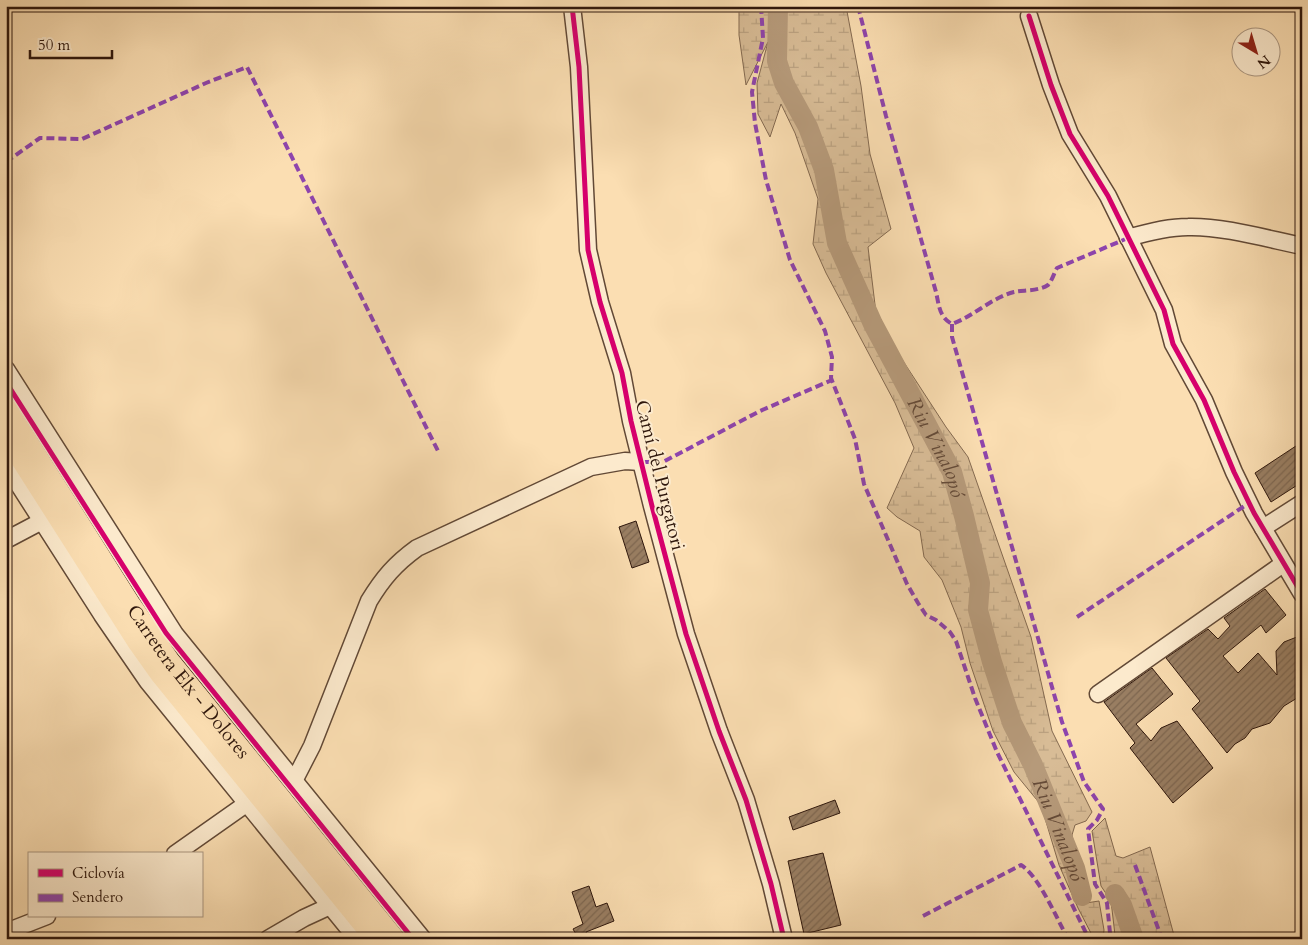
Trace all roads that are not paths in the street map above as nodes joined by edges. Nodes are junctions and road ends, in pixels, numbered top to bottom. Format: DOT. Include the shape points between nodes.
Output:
graph roads {
  1 [pos="572,6"];
  2 [pos="1029,16"];
  3 [pos="1128,238"];
  4 [pos="1302,246"];
  5 [pos="6,369"];
  6 [pos="6,407"];
  7 [pos="6,436"];
  8 [pos="641,462"];
  9 [pos="6,466"];
  10 [pos="1302,503"];
  11 [pos="42,521"];
  12 [pos="1263,528"];
  13 [pos="6,540"];
  14 [pos="1283,564"];
  15 [pos="1302,594"];
  16 [pos="1098,694"];
  17 [pos="294,781"];
  18 [pos="246,804"];
  19 [pos="178,852"];
  20 [pos="330,906"];
  21 [pos="41,918"];
  22 [pos="6,932"];
  23 [pos="268,939"];
  24 [pos="357,939"];
  25 [pos="375,939"];
  26 [pos="395,939"];
  27 [pos="423,939"];
  28 [pos="784,939"];
  1 -- 8 [label="street, Camí del Purgatori" via="579,67 588,250 622,373"];
  2 -- 3 [label="street" via="1070,134 1108,196"];
  3 -- 4 [label="street" via="1189,226"];
  3 -- 12 [label="street" via="1164,310 1173,344 1204,400 1234,472"];
  5 -- 17 [label="street" via="175,634"];
  6 -- 26 [label="main road, Carretera Elx - Dolores" via="169,660"];
  7 -- 25 [label="main road, Carretera Elx - Dolores" via="160,674"];
  8 -- 17 [label="street" via="625,461 591,467 417,548 399,561 369,601 312,746"];
  8 -- 28 [label="street, Camí del Purgatori" via="686,634 746,800"];
  9 -- 11 [label="street"];
  10 -- 12 [label="street"];
  11 -- 13 [label="street"];
  11 -- 18 [label="street" via="148,682"];
  12 -- 14 [label="street"];
  14 -- 15 [label="street"];
  14 -- 16 [label="street"];
  17 -- 27 [label="street"];
  18 -- 19 [label="street"];
  18 -- 20 [label="street"];
  20 -- 23 [label="street"];
  20 -- 24 [label="street"];
  21 -- 22 [label="street"];
}
